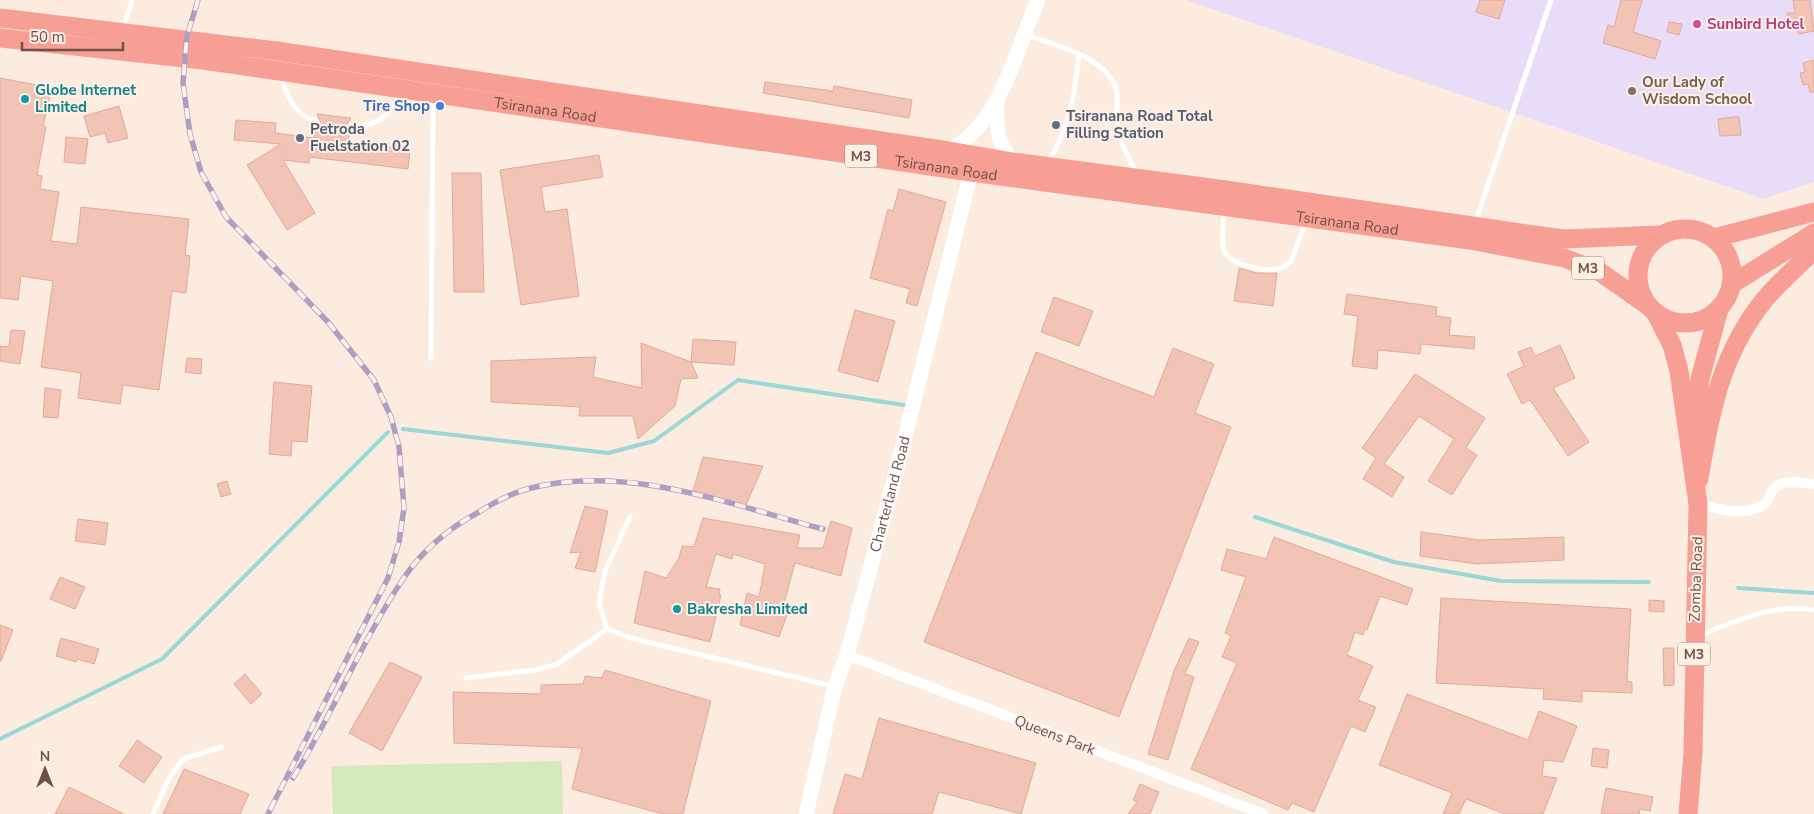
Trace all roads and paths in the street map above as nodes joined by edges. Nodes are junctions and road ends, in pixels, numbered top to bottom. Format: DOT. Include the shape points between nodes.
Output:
graph roads {
  1 [pos="132,0"];
  2 [pos="1038,0"];
  3 [pos="1551,0"];
  4 [pos="0,18"];
  5 [pos="122,32"];
  6 [pos="1023,34"];
  7 [pos="0,38"];
  8 [pos="168,47"];
  9 [pos="205,51"];
  10 [pos="1079,55"];
  11 [pos="278,71"];
  12 [pos="404,89"];
  13 [pos="433,93"];
  14 [pos="997,102"];
  15 [pos="316,122"];
  16 [pos="350,126"];
  17 [pos="1067,128"];
  18 [pos="1119,135"];
  19 [pos="949,151"];
  20 [pos="1013,162"];
  21 [pos="1045,166"];
  22 [pos="970,172"];
  23 [pos="1139,178"];
  24 [pos="1224,206"];
  25 [pos="1814,212"];
  26 [pos="1307,219"];
  27 [pos="1474,226"];
  28 [pos="1814,233"];
  29 [pos="1659,236"];
  30 [pos="1714,238"];
  31 [pos="1814,250"];
  32 [pos="1732,284"];
  33 [pos="1719,309"];
  34 [pos="1652,310"];
  35 [pos="431,358"];
  36 [pos="1690,455"];
  37 [pos="1814,484"];
  38 [pos="1698,499"];
  39 [pos="630,517"];
  40 [pos="1814,610"];
  41 [pos="607,630"];
  42 [pos="1694,638"];
  43 [pos="847,655"];
  44 [pos="466,678"];
  45 [pos="835,686"];
  46 [pos="221,747"];
  47 [pos="153,814"];
  48 [pos="806,814"];
  49 [pos="1263,814"];
  50 [pos="1688,814"];
  1 -- 5 [label="lane"];
  2 -- 6 [label="street"];
  3 -- 27 [label="lane"];
  4 -- 5 [label="highway, M3"];
  5 -- 8 [label="highway, M3"];
  6 -- 10 [label="lane"];
  6 -- 14 [label="street"];
  7 -- 8 [label="highway, M3"];
  8 -- 9 [label="highway, M3"];
  9 -- 11 [label="highway, Tsiranana Road / M3"];
  9 -- 19 [label="highway, Tsiranana Road / M3"];
  10 -- 17 [label="lane"];
  10 -- 18 [label="lane" via="1110,76 1117,94"];
  11 -- 12 [label="highway, Tsiranana Road / M3"];
  11 -- 15 [label="lane" via="293,106 301,115"];
  12 -- 13 [label="highway, Tsiranana Road / M3"];
  12 -- 16 [label="lane" via="388,114 375,123"];
  13 -- 22 [label="highway, Tsiranana Road / M3"];
  13 -- 35 [label="lane"];
  14 -- 19 [label="street" via="973,134"];
  14 -- 20 [label="street" via="997,134 1001,148"];
  17 -- 18 [label="lane"];
  17 -- 21 [label="lane"];
  18 -- 23 [label="lane"];
  19 -- 20 [label="highway, Tsiranana Road / M3"];
  20 -- 21 [label="highway, Tsiranana Road / M3"];
  21 -- 23 [label="highway, Tsiranana Road / M3"];
  22 -- 24 [label="highway, Tsiranana Road / M3"];
  22 -- 43 [label="street, Charterland Road" via="900,461"];
  23 -- 27 [label="highway, Tsiranana Road / M3"];
  24 -- 26 [label="highway, Tsiranana Road / M3"];
  24 -- 26 [label="lane" via="1224,250 1236,264 1255,267 1276,270 1291,261"];
  25 -- 30 [label="highway"];
  26 -- 34 [label="highway, Tsiranana Road / M3" via="1470,240 1564,258 1600,272"];
  27 -- 29 [label="highway, Tsiranana Road / M3" via="1564,239"];
  28 -- 32 [label="highway"];
  29 -- 30 [label="highway, M3" via="1681,228 1693,229"];
  29 -- 34 [label="highway, M3" via="1643,252 1637,274 1638,285"];
  30 -- 32 [label="highway" via="1728,256"];
  31 -- 38 [label="highway" via="1766,298 1734,346 1710,412"];
  32 -- 33 [label="highway, M3"];
  33 -- 34 [label="highway, M3" via="1699,321 1688,323 1666,319"];
  33 -- 36 [label="highway, M3" via="1700,379"];
  34 -- 36 [label="highway, M3" via="1672,345 1679,371"];
  36 -- 38 [label="highway, M3"];
  37 -- 38 [label="street" via="1790,482 1779,485 1763,505 1751,510 1732,511"];
  38 -- 42 [label="highway, Zomba Road / M3"];
  39 -- 41 [label="lane" via="605,571 599,603"];
  40 -- 42 [label="lane" via="1793,607 1773,610"];
  41 -- 44 [label="lane" via="556,665"];
  41 -- 45 [label="lane"];
  42 -- 50 [label="highway, Zomba Road / M3"];
  43 -- 45 [label="street, Charterland Road"];
  43 -- 49 [label="street, Queens Park"];
  45 -- 48 [label="street, Charterland Road"];
  46 -- 47 [label="lane" via="183,759 169,778"];
}
